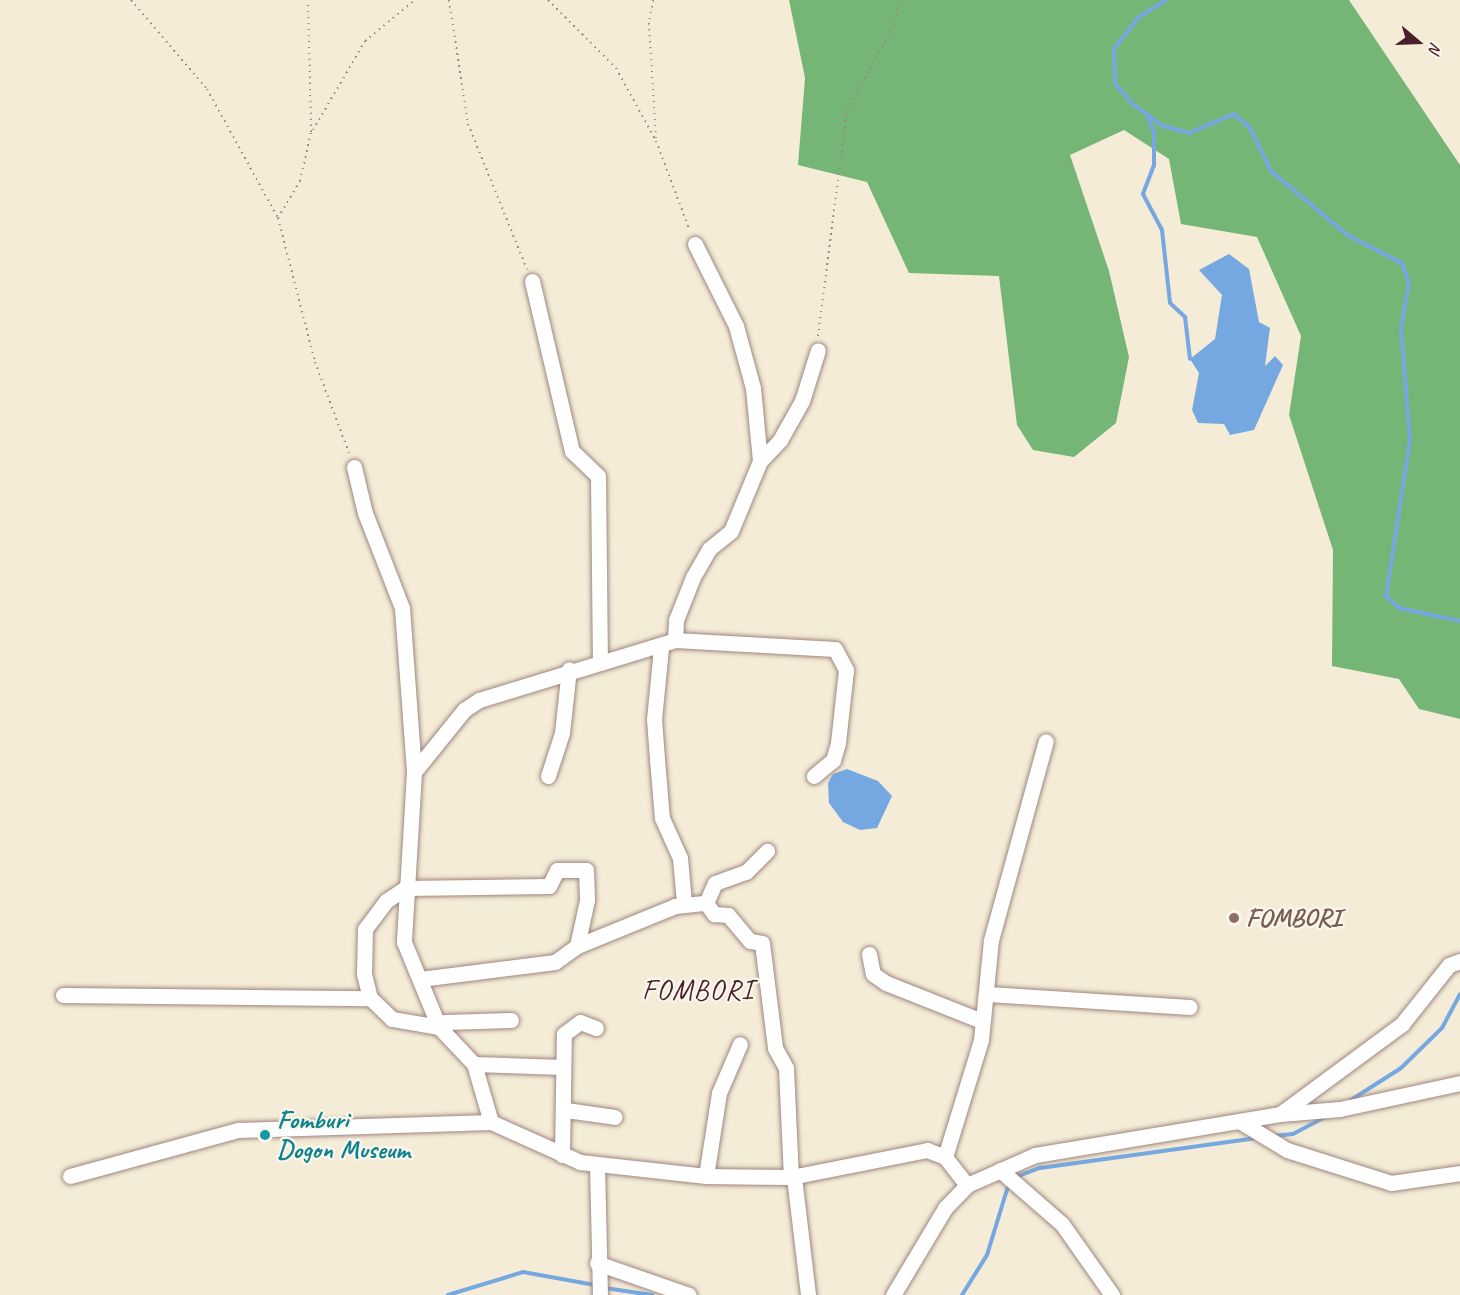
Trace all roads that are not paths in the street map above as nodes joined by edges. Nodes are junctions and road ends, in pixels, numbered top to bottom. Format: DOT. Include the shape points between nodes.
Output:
graph roads {
  1 [pos="695,244"];
  2 [pos="532,281"];
  3 [pos="818,350"];
  4 [pos="760,461"];
  5 [pos="354,467"];
  6 [pos="675,640"];
  7 [pos="661,648"];
  8 [pos="600,663"];
  9 [pos="569,669"];
  10 [pos="1046,741"];
  11 [pos="414,772"];
  12 [pos="548,776"];
  13 [pos="814,776"];
  14 [pos="767,852"];
  15 [pos="405,888"];
  16 [pos="684,903"];
  17 [pos="706,903"];
  18 [pos="577,946"];
  19 [pos="869,954"];
  20 [pos="1456,965"];
  21 [pos="420,979"];
  22 [pos="988,994"];
  23 [pos="63,995"];
  24 [pos="370,998"];
  25 [pos="1190,1007"];
  26 [pos="511,1020"];
  27 [pos="982,1021"];
  28 [pos="439,1027"];
  29 [pos="596,1028"];
  30 [pos="740,1044"];
  31 [pos="474,1064"];
  32 [pos="564,1066"];
  33 [pos="1460,1083"];
  34 [pos="566,1110"];
  35 [pos="1280,1114"];
  36 [pos="615,1118"];
  37 [pos="491,1122"];
  38 [pos="1241,1122"];
  39 [pos="562,1155"];
  40 [pos="945,1157"];
  41 [pos="597,1164"];
  42 [pos="1000,1170"];
  43 [pos="1460,1173"];
  44 [pos="70,1176"];
  45 [pos="706,1176"];
  46 [pos="792,1177"];
  47 [pos="966,1185"];
  48 [pos="597,1263"];
  49 [pos="600,1295"];
  50 [pos="689,1295"];
  51 [pos="808,1295"];
  52 [pos="893,1295"];
  53 [pos="1112,1295"];
  1 -- 4 [label="street" via="736,326 753,388"];
  2 -- 8 [label="street" via="572,451 598,476"];
  3 -- 4 [label="street" via="801,401 780,440"];
  4 -- 6 [label="street" via="731,531 709,549 693,577 676,620"];
  5 -- 11 [label="street" via="365,513 402,608"];
  6 -- 7 [label="street"];
  6 -- 13 [label="street" via="835,649 846,670 838,743 833,760"];
  7 -- 8 [label="street"];
  7 -- 16 [label="street" via="654,719 662,818 680,858"];
  8 -- 9 [label="street"];
  9 -- 11 [label="street" via="464,710"];
  9 -- 12 [label="street" via="562,734"];
  10 -- 22 [label="street" via="991,940"];
  11 -- 15 [label="street"];
  14 -- 17 [label="street" via="747,872 715,882"];
  15 -- 18 [label="street" via="549,886 556,870 586,870 587,900"];
  15 -- 21 [label="street" via="404,942"];
  15 -- 24 [label="street" via="386,901 365,929 364,974"];
  16 -- 17 [label="street"];
  16 -- 18 [label="street"];
  17 -- 46 [label="street" via="714,914 728,915 750,940 762,943 775,1048 786,1068"];
  18 -- 21 [label="street" via="555,962"];
  19 -- 27 [label="street" via="873,974 886,983"];
  20 -- 35 [label="street" via="1402,1024"];
  21 -- 28 [label="street"];
  22 -- 25 [label="street"];
  22 -- 27 [label="street"];
  23 -- 24 [label="street"];
  24 -- 28 [label="street" via="392,1019"];
  26 -- 28 [label="street" via="445,1022"];
  27 -- 40 [label="street"];
  28 -- 31 [label="street"];
  29 -- 32 [label="street" via="580,1022 564,1034"];
  30 -- 45 [label="street" via="719,1093"];
  31 -- 32 [label="street"];
  31 -- 37 [label="street"];
  32 -- 34 [label="street"];
  33 -- 35 [label="street" via="1340,1109"];
  34 -- 36 [label="street"];
  34 -- 39 [label="street"];
  35 -- 38 [label="street"];
  37 -- 39 [label="street"];
  37 -- 44 [label="street" via="238,1130"];
  38 -- 42 [label="street" via="1035,1155"];
  38 -- 43 [label="street" via="1287,1150 1391,1183"];
  39 -- 41 [label="street"];
  40 -- 46 [label="street" via="927,1150"];
  40 -- 47 [label="street"];
  41 -- 45 [label="street"];
  41 -- 48 [label="street"];
  42 -- 47 [label="street"];
  42 -- 53 [label="street" via="1062,1224"];
  45 -- 46 [label="street"];
  46 -- 51 [label="street"];
  47 -- 52 [label="street" via="945,1208"];
  48 -- 49 [label="street"];
  48 -- 50 [label="street"];
}
